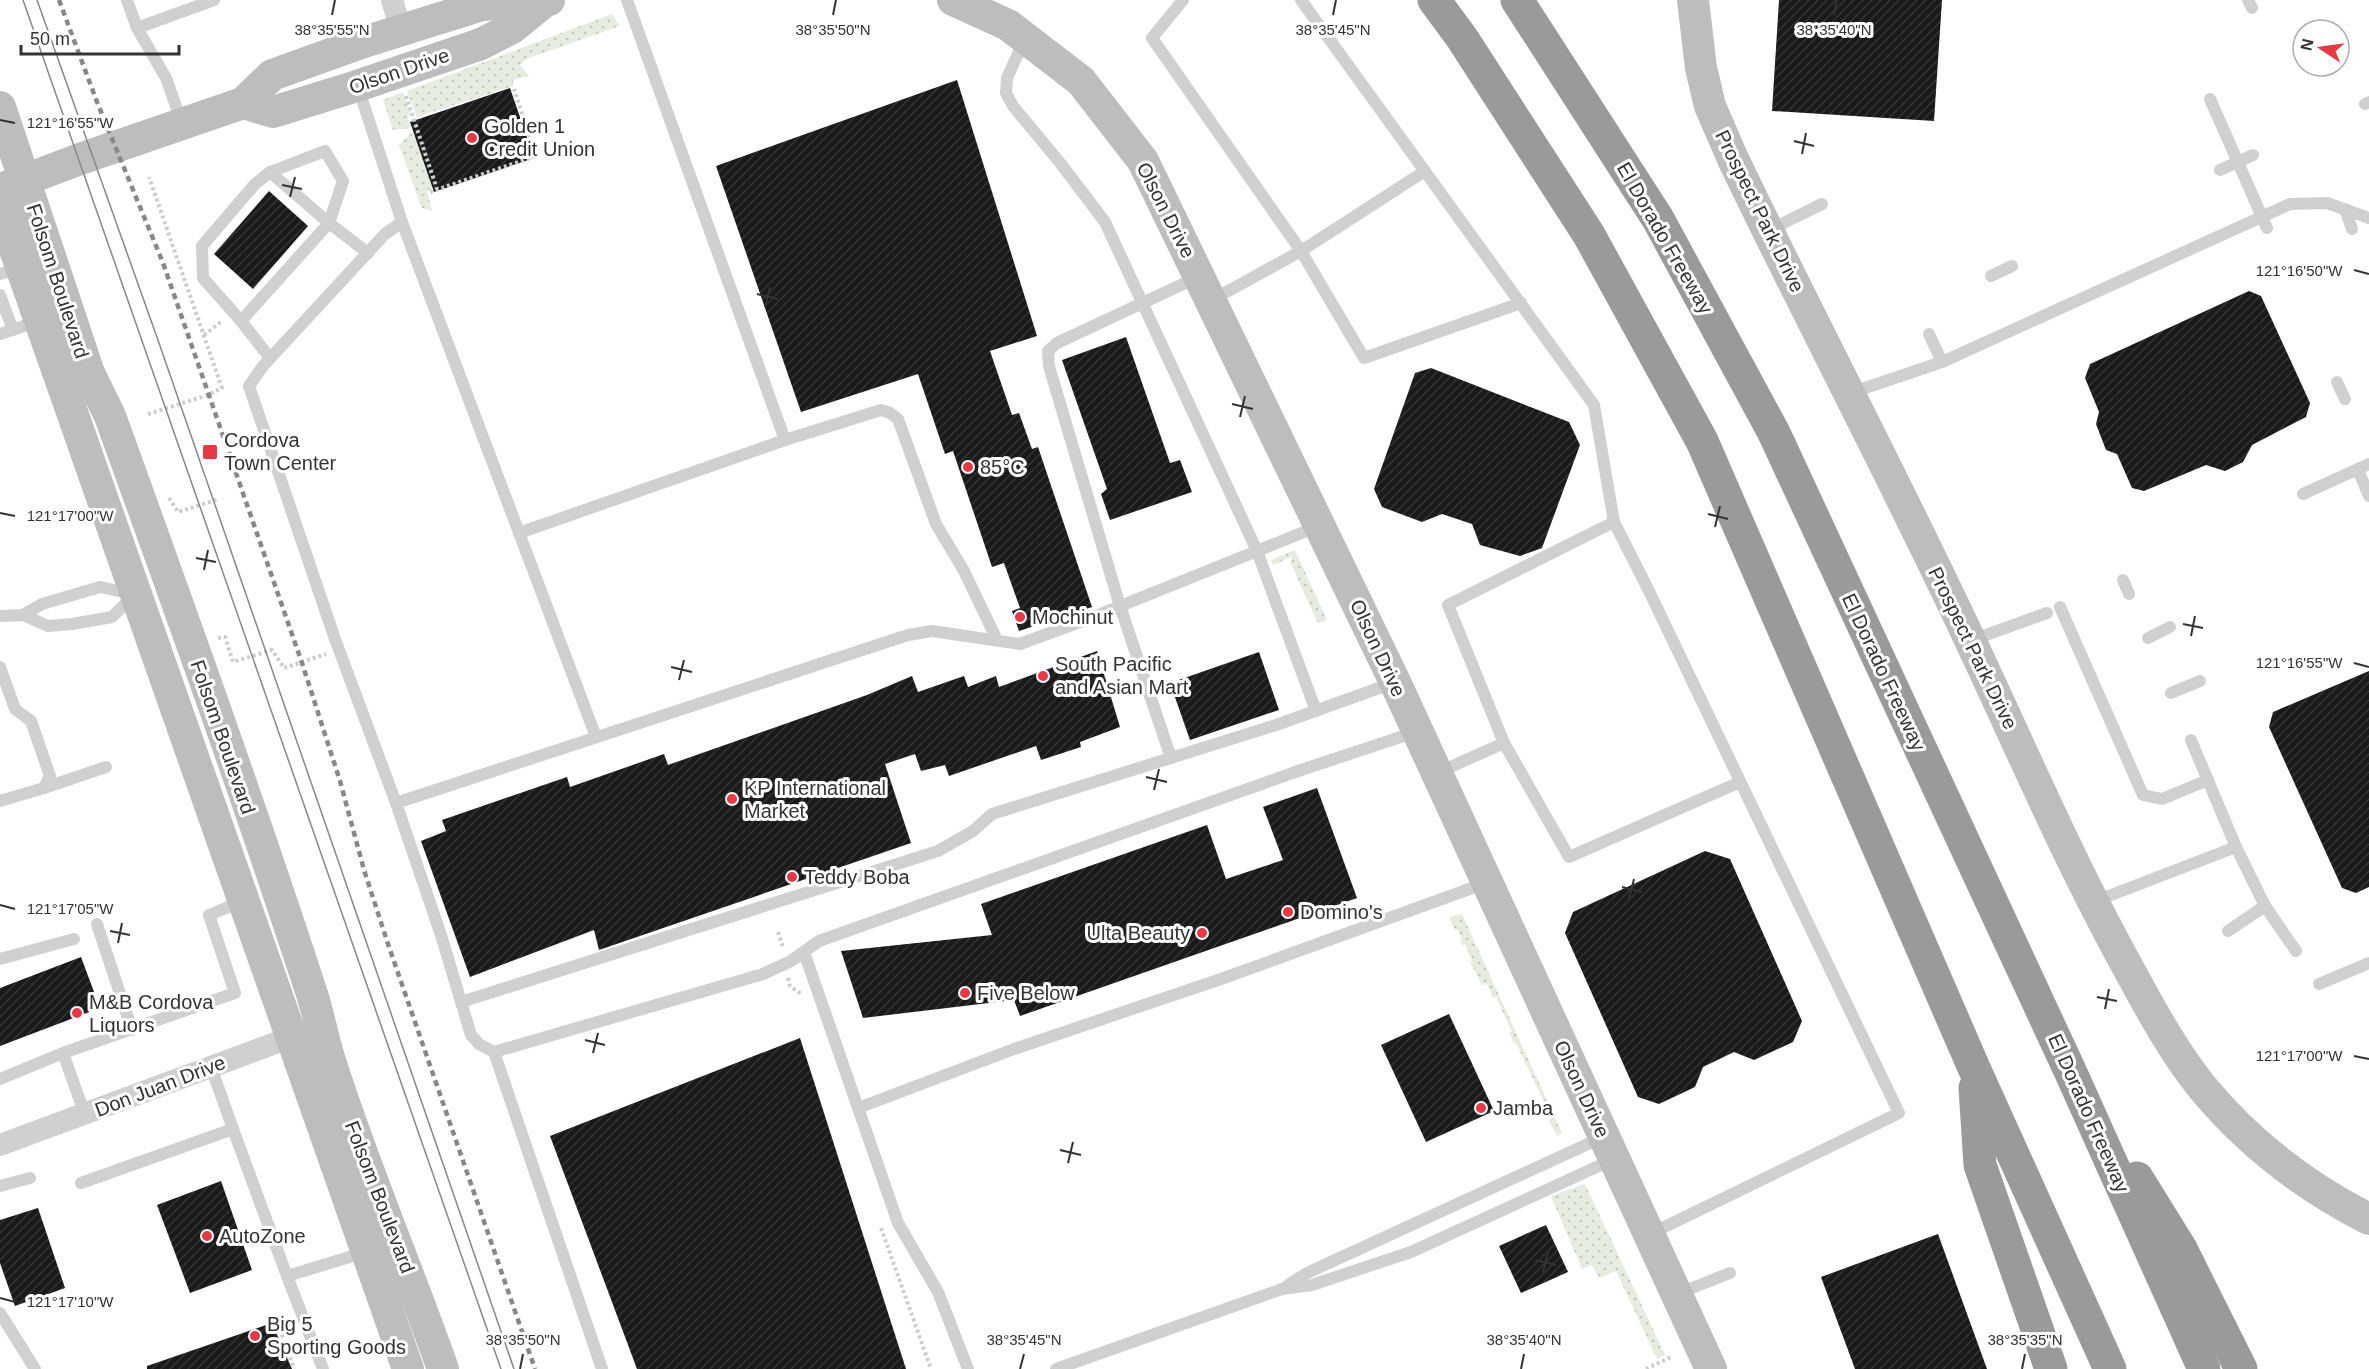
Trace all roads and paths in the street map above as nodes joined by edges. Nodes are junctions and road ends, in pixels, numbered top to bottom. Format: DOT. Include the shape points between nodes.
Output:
graph roads {
  1 [pos="127,0"];
  2 [pos="214,0"];
  3 [pos="392,0"];
  4 [pos="627,0"];
  5 [pos="953,0"];
  6 [pos="1183,0"];
  7 [pos="1301,0"];
  8 [pos="1434,0"];
  9 [pos="1517,0"];
  10 [pos="1693,0"];
  11 [pos="547,1"];
  12 [pos="137,28"];
  13 [pos="512,28"];
  14 [pos="401,30"];
  15 [pos="1025,38"];
  16 [pos="357,86"];
  17 [pos="514,88"];
  18 [pos="404,89"];
  19 [pos="2210,99"];
  20 [pos="243,103"];
  21 [pos="0,107"];
  22 [pos="273,112"];
  23 [pos="182,124"];
  24 [pos="2253,155"];
  25 [pos="2237,162"];
  26 [pos="2220,170"];
  27 [pos="1425,171"];
  28 [pos="270,172"];
  29 [pos="149,177"];
  30 [pos="12,185"];
  31 [pos="437,189"];
  32 [pos="430,192"];
  33 [pos="1822,204"];
  34 [pos="0,207"];
  35 [pos="2345,209"];
  36 [pos="2369,218"];
  37 [pos="402,222"];
  38 [pos="2264,222"];
  39 [pos="329,223"];
  40 [pos="2352,229"];
  41 [pos="1767,230"];
  42 [pos="1301,251"];
  43 [pos="368,253"];
  44 [pos="2012,266"];
  45 [pos="11,271"];
  46 [pos="1991,276"];
  47 [pos="1205,289"];
  48 [pos="0,295"];
  49 [pos="1142,303"];
  50 [pos="1521,303"];
  51 [pos="226,318"];
  52 [pos="241,321"];
  53 [pos="27,325"];
  54 [pos="0,334"];
  55 [pos="1929,334"];
  56 [pos="204,335"];
  57 [pos="270,358"];
  58 [pos="1942,363"];
  59 [pos="2337,382"];
  60 [pos="1850,393"];
  61 [pos="2345,399"];
  62 [pos="148,414"];
  63 [pos="785,440"];
  64 [pos="2369,464"];
  65 [pos="2358,470"];
  66 [pos="2303,494"];
  67 [pos="167,495"];
  68 [pos="2369,496"];
  69 [pos="219,499"];
  70 [pos="1614,522"];
  71 [pos="1320,526"];
  72 [pos="519,533"];
  73 [pos="1257,551"];
  74 [pos="2123,580"];
  75 [pos="134,594"];
  76 [pos="2129,594"];
  77 [pos="1120,606"];
  78 [pos="2060,608"];
  79 [pos="2047,613"];
  80 [pos="22,615"];
  81 [pos="0,616"];
  82 [pos="2170,627"];
  83 [pos="218,638"];
  84 [pos="2148,638"];
  85 [pos="997,640"];
  86 [pos="1971,641"];
  87 [pos="331,664"];
  88 [pos="0,667"];
  89 [pos="2200,681"];
  90 [pos="1395,682"];
  91 [pos="2171,693"];
  92 [pos="1316,711"];
  93 [pos="1417,732"];
  94 [pos="596,737"];
  95 [pos="2191,740"];
  96 [pos="1504,743"];
  97 [pos="1171,758"];
  98 [pos="106,767"];
  99 [pos="1437,774"];
  100 [pos="2208,780"];
  101 [pos="1740,782"];
  102 [pos="44,788"];
  103 [pos="0,801"];
  104 [pos="246,803"];
  105 [pos="396,803"];
  106 [pos="2236,847"];
  107 [pos="1487,883"];
  108 [pos="243,901"];
  109 [pos="2092,902"];
  110 [pos="2265,906"];
  111 [pos="97,924"];
  112 [pos="2228,931"];
  113 [pos="74,939"];
  114 [pos="2296,951"];
  115 [pos="804,952"];
  116 [pos="0,960"];
  117 [pos="2369,963"];
  118 [pos="2319,984"];
  119 [pos="461,1002"];
  120 [pos="320,1026"];
  121 [pos="132,1030"];
  122 [pos="291,1038"];
  123 [pos="494,1052"];
  124 [pos="63,1053"];
  125 [pos="211,1067"];
  126 [pos="1974,1068"];
  127 [pos="2071,1073"];
  128 [pos="0,1079"];
  129 [pos="858,1108"];
  130 [pos="85,1115"];
  131 [pos="233,1128"];
  132 [pos="0,1145"];
  133 [pos="1609,1148"];
  134 [pos="30,1178"];
  135 [pos="81,1183"];
  136 [pos="0,1186"];
  137 [pos="2369,1219"];
  138 [pos="1649,1235"];
  139 [pos="367,1251"];
  140 [pos="1730,1273"];
  141 [pos="287,1276"];
  142 [pos="1282,1289"];
  143 [pos="1676,1294"];
  144 [pos="0,1313"];
  145 [pos="280,1329"];
  146 [pos="1671,1357"];
  147 [pos="35,1369"];
  148 [pos="294,1369"];
  149 [pos="323,1369"];
  150 [pos="408,1369"];
  151 [pos="443,1369"];
  152 [pos="602,1369"];
  153 [pos="968,1369"];
  154 [pos="1056,1369"];
  155 [pos="1646,1369"];
  156 [pos="1711,1369"];
  157 [pos="2052,1369"];
  158 [pos="2110,1369"];
  159 [pos="2204,1369"];
  160 [pos="2241,1369"];
  1 -- 12 [label="lane"];
  2 -- 12 [label="lane"];
  3 -- 14 [label="street"];
  4 -- 63 [label="lane"];
  5 -- 15 [label="street, Olson Drive" via="1008,25"];
  6 -- 42 [label="lane" via="1152,38"];
  7 -- 27 [label="lane"];
  8 -- 126 [label="highway" via="1589,235 1702,441"];
  9 -- 127 [label="highway, El Dorado Freeway" via="1658,219 1774,433"];
  10 -- 41 [label="street, Prospect Park Drive" via="1710,106"];
  11 -- 13 [label="street, Olson Drive"];
  11 -- 14 [label="street, Olson Drive" via="482,6"];
  12 -- 23 [label="lane" via="166,78"];
  13 -- 14 [label="street" via="492,23 427,42"];
  13 -- 16 [label="street, Olson Drive" via="481,44"];
  14 -- 20 [label="street, Olson Drive" via="272,75"];
  14 -- 22 [label="street" via="388,52 377,59 290,87"];
  15 -- 47 [label="street, Olson Drive" via="1081,81 1143,161"];
  15 -- 49 [label="lane" via="1008,78 1006,93 1105,222"];
  16 -- 22 [label="street, Olson Drive"];
  16 -- 37 [label="lane"];
  17 -- 31 [label="path" via="536,156"];
  18 -- 31 [label="path"];
  19 -- 25 [label="lane"];
  20 -- 22 [label="street"];
  20 -- 23 [label="street, Olson Drive"];
  21 -- 30 [label="street, Folsom Boulevard"];
  23 -- 30 [label="street, Olson Drive"];
  24 -- 25 [label="lane"];
  25 -- 26 [label="lane"];
  25 -- 38 [label="lane"];
  27 -- 42 [label="lane"];
  27 -- 50 [label="lane"];
  28 -- 39 [label="lane"];
  28 -- 39 [label="lane" via="325,151 343,181"];
  28 -- 52 [label="lane" via="201,246 203,278"];
  29 -- 56 [label="path"];
  30 -- 104 [label="street, Folsom Boulevard" via="110,416"];
  31 -- 32 [label="path"];
  33 -- 41 [label="lane"];
  34 -- 45 [label="street, Folsom Boulevard"];
  35 -- 36 [label="lane"];
  35 -- 38 [label="lane" via="2327,203 2290,204"];
  35 -- 40 [label="lane"];
  37 -- 43 [label="lane"];
  37 -- 72 [label="lane"];
  38 -- 58 [label="lane"];
  39 -- 43 [label="lane"];
  39 -- 52 [label="lane"];
  41 -- 60 [label="street, Prospect Park Drive"];
  42 -- 47 [label="lane"];
  42 -- 50 [label="lane" via="1364,358"];
  43 -- 57 [label="lane"];
  44 -- 46 [label="lane"];
  45 -- 53 [label="street, Folsom Boulevard"];
  47 -- 49 [label="lane"];
  47 -- 71 [label="street, Olson Drive"];
  48 -- 53 [label="lane"];
  49 -- 73 [label="lane"];
  49 -- 77 [label="lane" via="1057,343 1048,351 1049,366"];
  50 -- 70 [label="lane" via="1594,405"];
  51 -- 56 [label="path"];
  52 -- 57 [label="lane"];
  53 -- 54 [label="lane"];
  53 -- 75 [label="street, Folsom Boulevard"];
  55 -- 58 [label="lane"];
  56 -- 62 [label="path" via="222,388"];
  57 -- 105 [label="lane" via="249,386 335,639"];
  58 -- 60 [label="lane"];
  59 -- 61 [label="lane"];
  60 -- 86 [label="street, Prospect Park Drive"];
  63 -- 72 [label="lane"];
  63 -- 85 [label="lane" via="882,410 898,419 936,524"];
  64 -- 65 [label="lane"];
  65 -- 66 [label="lane"];
  65 -- 68 [label="lane"];
  67 -- 69 [label="path" via="178,512"];
  70 -- 96 [label="lane" via="1448,605"];
  70 -- 101 [label="lane"];
  71 -- 73 [label="lane"];
  71 -- 90 [label="street, Olson Drive"];
  72 -- 94 [label="lane"];
  73 -- 77 [label="lane"];
  73 -- 92 [label="lane"];
  74 -- 76 [label="lane"];
  75 -- 80 [label="lane" via="100,587 42,604"];
  75 -- 80 [label="lane" via="112,617 48,626"];
  75 -- 104 [label="street" via="165,620 225,793"];
  75 -- 108 [label="street, Folsom Boulevard"];
  77 -- 85 [label="lane" via="1020,644"];
  77 -- 97 [label="lane"];
  78 -- 100 [label="lane" via="2143,795 2162,799"];
  79 -- 86 [label="lane"];
  80 -- 81 [label="lane"];
  82 -- 84 [label="lane"];
  83 -- 87 [label="path" via="225,637 233,662 272,650 284,668 327,654"];
  85 -- 94 [label="lane" via="932,631 908,635"];
  86 -- 109 [label="street, Prospect Park Drive"];
  88 -- 102 [label="lane" via="15,709 31,721 50,776"];
  89 -- 91 [label="lane"];
  90 -- 92 [label="lane"];
  90 -- 93 [label="street, Olson Drive"];
  92 -- 97 [label="lane"];
  93 -- 99 [label="street, Olson Drive"];
  93 -- 115 [label="lane" via="819,941"];
  94 -- 105 [label="lane"];
  95 -- 100 [label="lane"];
  96 -- 99 [label="lane"];
  96 -- 101 [label="lane" via="1569,857"];
  97 -- 119 [label="lane" via="992,814 973,831 938,851"];
  98 -- 102 [label="lane"];
  99 -- 107 [label="street, Olson Drive"];
  100 -- 106 [label="lane"];
  101 -- 138 [label="lane" via="1899,1113"];
  102 -- 103 [label="lane"];
  104 -- 120 [label="street, Folsom Boulevard"];
  105 -- 119 [label="lane"];
  106 -- 109 [label="lane"];
  106 -- 110 [label="lane"];
  107 -- 129 [label="lane" via="1014,1049"];
  107 -- 133 [label="street, Olson Drive"];
  108 -- 121 [label="lane" via="209,915 235,993"];
  108 -- 122 [label="street, Folsom Boulevard"];
  109 -- 137 [label="street, Prospect Park Drive" via="2171,1045 2201,1086 2272,1158 2313,1188"];
  110 -- 112 [label="lane"];
  110 -- 114 [label="lane"];
  111 -- 121 [label="lane"];
  113 -- 116 [label="lane"];
  115 -- 123 [label="lane" via="763,974"];
  115 -- 129 [label="lane"];
  117 -- 118 [label="lane"];
  119 -- 123 [label="lane" via="471,1035"];
  120 -- 122 [label="street, Don Juan Drive"];
  120 -- 151 [label="street, Folsom Boulevard" via="386,1220"];
  121 -- 124 [label="lane"];
  122 -- 125 [label="street, Don Juan Drive"];
  122 -- 139 [label="street, Folsom Boulevard"];
  123 -- 152 [label="lane"];
  124 -- 128 [label="lane"];
  124 -- 130 [label="lane"];
  125 -- 130 [label="street, Don Juan Drive"];
  125 -- 131 [label="lane"];
  126 -- 157 [label="highway" via="1980,1165"];
  126 -- 158 [label="highway"];
  127 -- 159 [label="highway, El Dorado Freeway"];
  127 -- 160 [label="highway" via="2181,1249"];
  129 -- 153 [label="lane" via="897,1223 938,1292"];
  130 -- 132 [label="street, Don Juan Drive"];
  131 -- 135 [label="lane"];
  131 -- 141 [label="lane"];
  133 -- 138 [label="street, Olson Drive"];
  133 -- 142 [label="lane" via="1317,1269"];
  133 -- 142 [label="lane" via="1411,1252 1312,1284"];
  134 -- 136 [label="lane"];
  138 -- 143 [label="street, Olson Drive"];
  139 -- 141 [label="lane"];
  139 -- 150 [label="street, Folsom Boulevard"];
  140 -- 143 [label="lane"];
  141 -- 149 [label="lane"];
  142 -- 154 [label="lane"];
  143 -- 156 [label="street, Olson Drive"];
  144 -- 147 [label="lane"];
  145 -- 148 [label="path"];
  146 -- 155 [label="path"];
}
